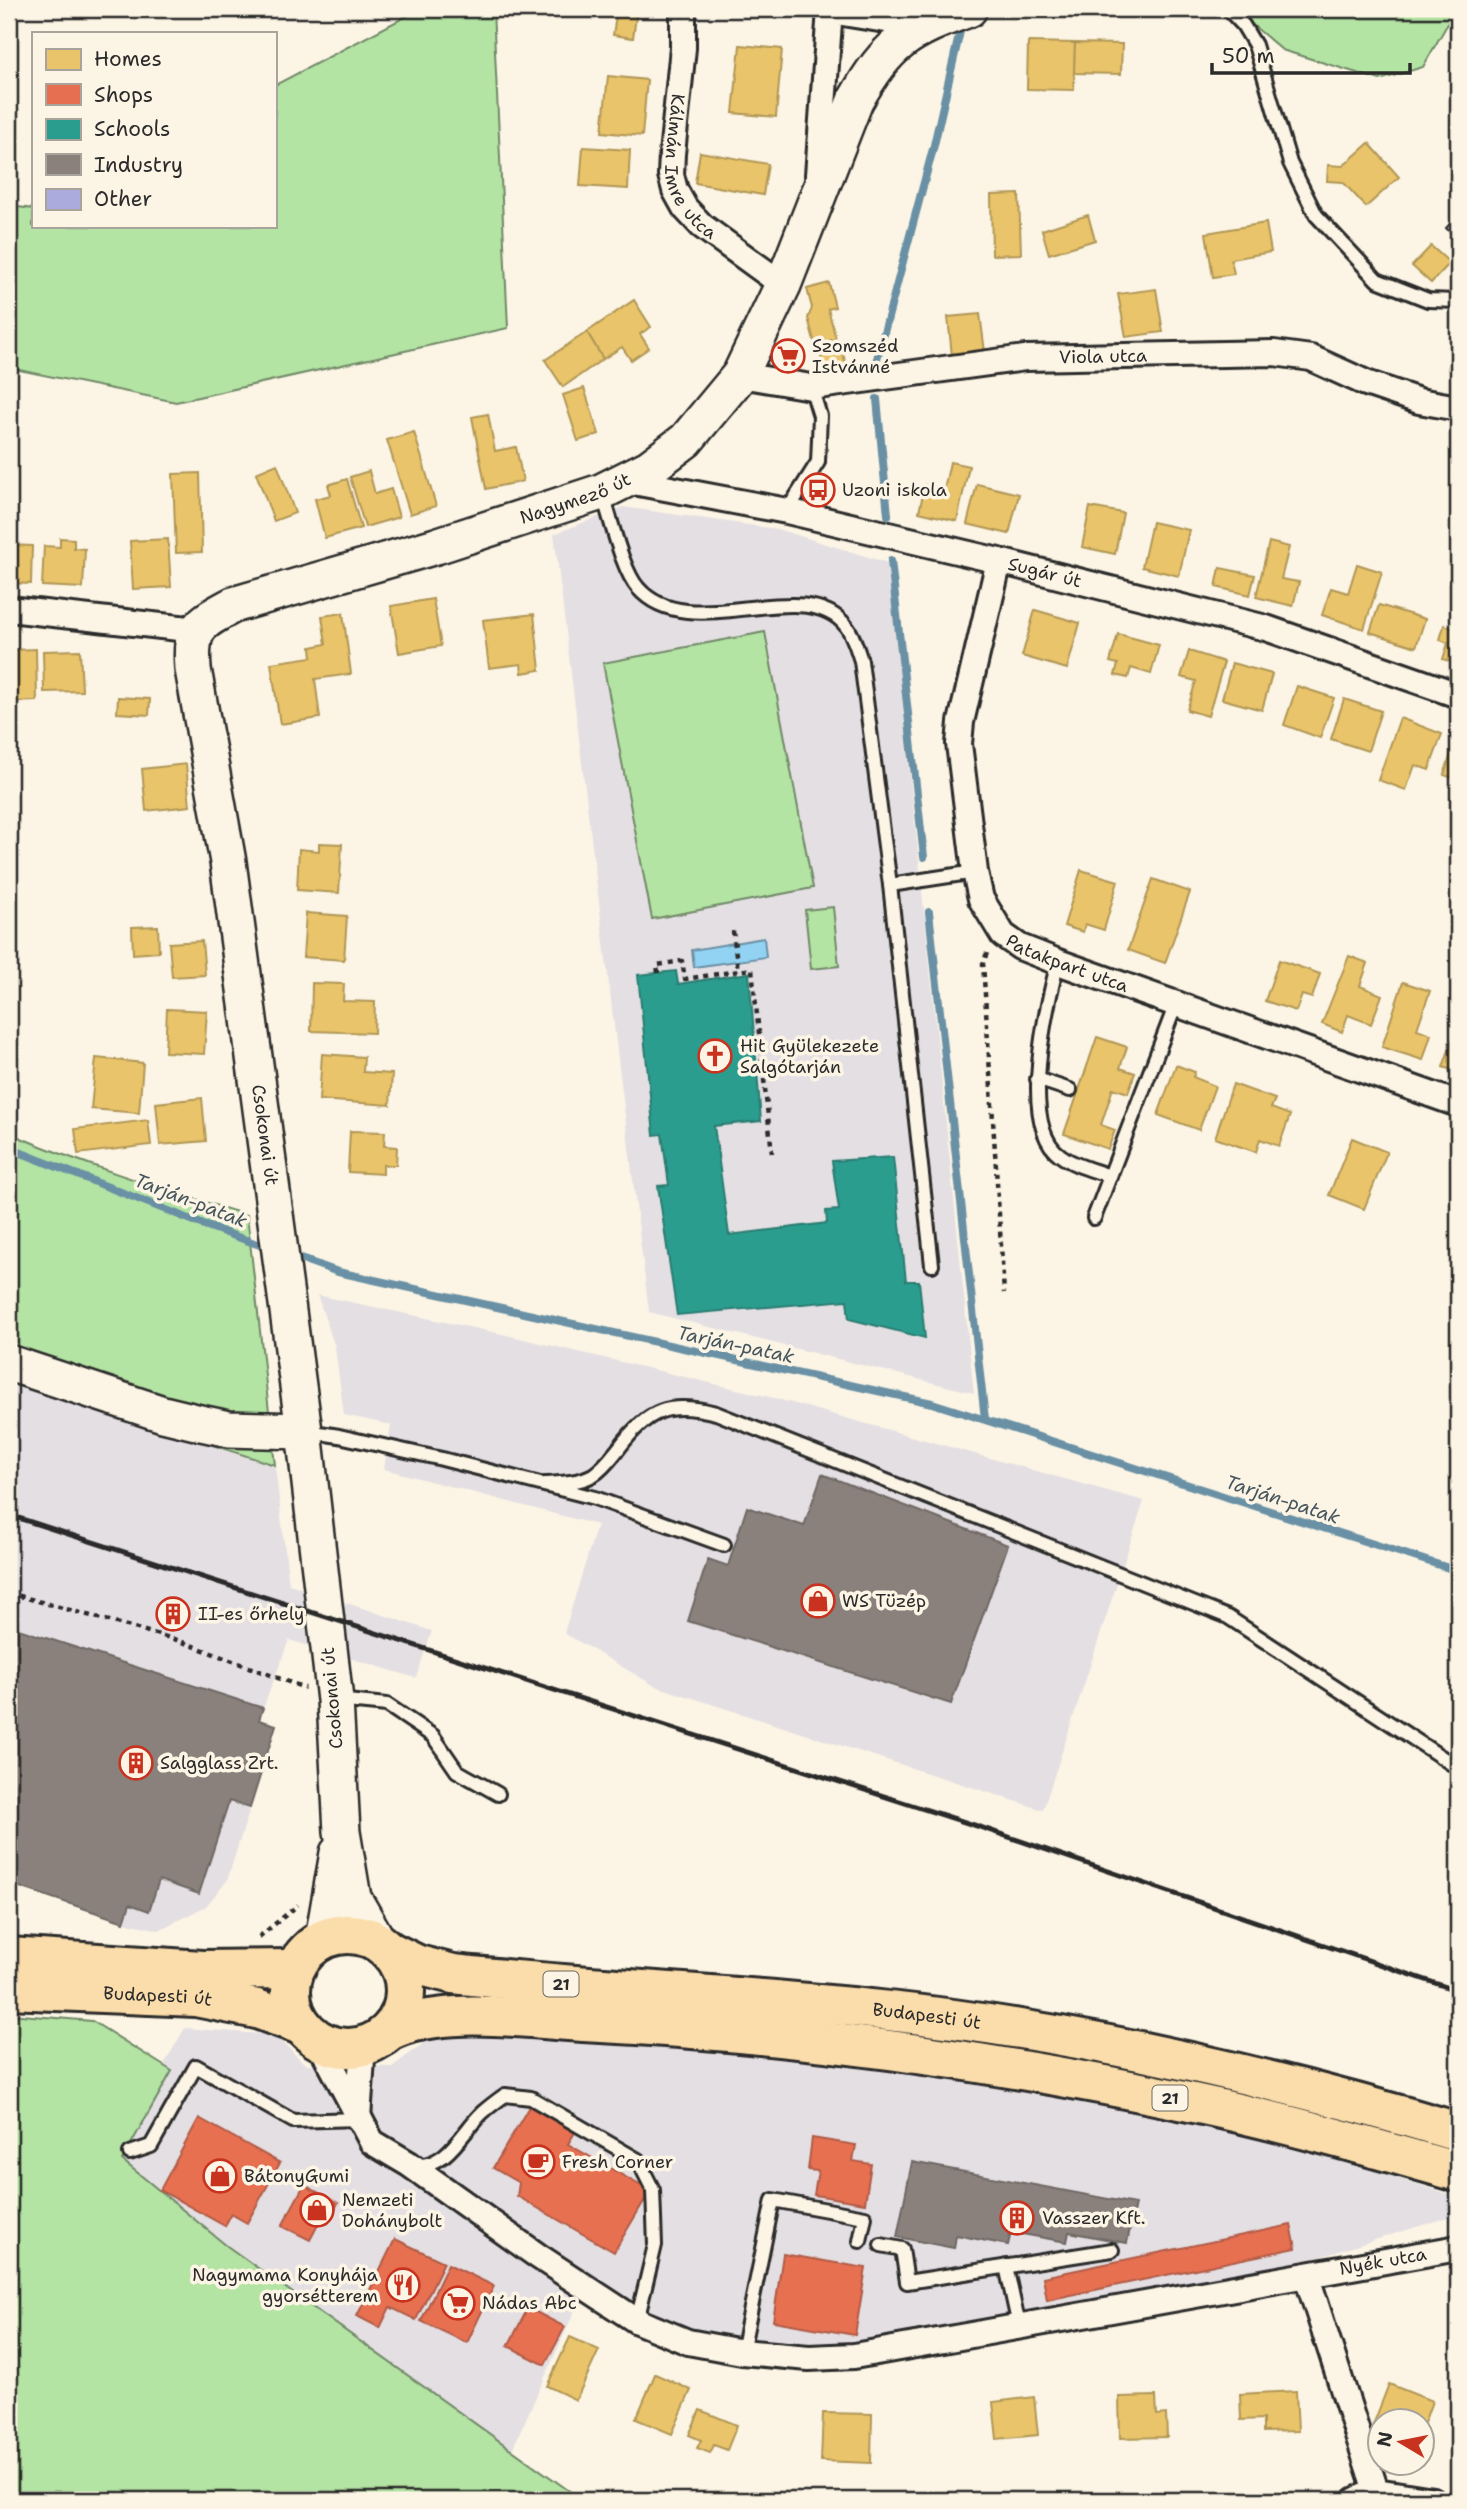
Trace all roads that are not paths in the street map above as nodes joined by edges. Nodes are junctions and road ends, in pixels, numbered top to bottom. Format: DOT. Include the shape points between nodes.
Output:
graph roads {
  1 [pos="683,9"];
  2 [pos="969,9"];
  3 [pos="1228,9"];
  4 [pos="830,10"];
  5 [pos="923,26"];
  6 [pos="816,200"];
  7 [pos="783,285"];
  8 [pos="1458,301"];
  9 [pos="740,375"];
  10 [pos="811,387"];
  11 [pos="1458,408"];
  12 [pos="612,486"];
  13 [pos="787,511"];
  14 [pos="999,561"];
  15 [pos="9,609"];
  16 [pos="197,630"];
  17 [pos="1458,695"];
  18 [pos="975,872"];
  19 [pos="890,885"];
  20 [pos="1058,962"];
  21 [pos="1177,1004"];
  22 [pos="1037,1079"];
  23 [pos="1070,1090"];
  24 [pos="1458,1104"];
  25 [pos="1110,1176"];
  26 [pos="1094,1218"];
  27 [pos="932,1265"];
  28 [pos="9,1363"];
  29 [pos="304,1431"];
  30 [pos="545,1484"];
  31 [pos="724,1545"];
  32 [pos="335,1700"];
  33 [pos="1458,1768"];
  34 [pos="498,1794"];
  35 [pos="342,1832"];
  36 [pos="323,1939"];
  37 [pos="384,1947"];
  38 [pos="9,1957"];
  39 [pos="294,1969"];
  40 [pos="9,1989"];
  41 [pos="309,2033"];
  42 [pos="379,2038"];
  43 [pos="358,2119"];
  44 [pos="1458,2132"];
  45 [pos="130,2153"];
  46 [pos="409,2164"];
  47 [pos="1458,2172"];
  48 [pos="860,2242"];
  49 [pos="881,2245"];
  50 [pos="1458,2248"];
  51 [pos="1112,2250"];
  52 [pos="1006,2266"];
  53 [pos="1307,2277"];
  54 [pos="637,2321"];
  55 [pos="1019,2326"];
  56 [pos="742,2352"];
  57 [pos="1366,2496"];
  58 [pos="1433,2500"];
  1 -- 7 [label="street, Kálmán Imre utca" via="671,175 676,190 702,226"];
  2 -- 5 [label="main road, Nagymező út"];
  3 -- 8 [label="lane" via="1255,45 1290,163 1316,215 1377,280 1428,300"];
  4 -- 5 [label="street, Nagymező út"];
  4 -- 6 [label="street, Nagymező út"];
  5 -- 6 [label="main road, Nagymező út" via="885,55 869,76"];
  6 -- 7 [label="main road, Nagymező út"];
  7 -- 9 [label="main road, Nagymező út"];
  9 -- 10 [label="street, Viola utca"];
  9 -- 12 [label="main road, Nagymező út" via="686,440 649,468"];
  10 -- 11 [label="street, Viola utca" via="1025,358 1274,353 1311,358 1366,383"];
  10 -- 13 [label="lane" via="820,416 818,462"];
  12 -- 13 [label="street, Sugár út"];
  12 -- 16 [label="main road, Nagymező út" via="436,546 233,605"];
  12 -- 19 [label="lane" via="629,575 654,602 693,612 806,606 845,625 861,661"];
  13 -- 14 [label="street, Sugár út"];
  14 -- 17 [label="street, Sugár út" via="1266,628"];
  14 -- 18 [label="street, Patakpart utca" via="959,744"];
  15 -- 16 [label="street"];
  16 -- 29 [label="main road, Csokonai út" via="191,646 193,669 228,862"];
  18 -- 19 [label="lane"];
  18 -- 20 [label="street, Patakpart utca" via="981,899 1003,934 1020,947"];
  19 -- 27 [label="lane"];
  20 -- 21 [label="street, Patakpart utca"];
  20 -- 22 [label="lane" via="1047,1001"];
  21 -- 24 [label="street, Patakpart utca"];
  21 -- 25 [label="lane"];
  22 -- 23 [label="lane"];
  22 -- 25 [label="lane" via="1042,1123 1058,1154"];
  25 -- 26 [label="lane"];
  28 -- 29 [label="main road" via="196,1422 229,1429"];
  29 -- 30 [label="lane"];
  29 -- 32 [label="main road, Csokonai út"];
  30 -- 31 [label="lane"];
  30 -- 33 [label="lane" via="591,1476 605,1466 641,1421 655,1412 681,1406 716,1413 1228,1617"];
  32 -- 34 [label="lane" via="387,1705 433,1736 457,1771"];
  32 -- 35 [label="main road, Csokonai út"];
  35 -- 36 [label="main road"];
  35 -- 37 [label="main road" via="353,1898"];
  36 -- 37 [label="main road, 21" via="352,1934"];
  36 -- 39 [label="main road"];
  37 -- 42 [label="main road" via="397,1961 405,1985 402,2009"];
  37 -- 44 [label="main road, Budapesti út / 21" via="418,1965 453,1974 869,2008 1048,2035 1208,2065"];
  38 -- 39 [label="main road, Budapesti út" via="202,1970"];
  39 -- 41 [label="main road" via="290,1992 295,2015"];
  40 -- 41 [label="main road, Budapesti út / 21" via="196,1997 257,2009"];
  41 -- 42 [label="main road, 21" via="343,2048"];
  41 -- 43 [label="street"];
  42 -- 43 [label="street" via="362,2059"];
  42 -- 47 [label="main road, Budapesti út / 21" via="405,2023 460,2016 664,2026 877,2048 1040,2073 1196,2104"];
  43 -- 45 [label="lane" via="293,2121 196,2066 151,2146"];
  43 -- 46 [label="street" via="372,2142"];
  46 -- 54 [label="street"];
  46 -- 54 [label="lane" via="426,2166 448,2152 482,2112 505,2095 531,2098 638,2160 653,2190 655,2245"];
  48 -- 56 [label="lane" via="865,2217 773,2200"];
  49 -- 52 [label="lane" via="902,2249 907,2282"];
  50 -- 53 [label="street, Nyék utca"];
  51 -- 52 [label="lane"];
  52 -- 55 [label="lane"];
  53 -- 55 [label="street"];
  53 -- 57 [label="street"];
  54 -- 56 [label="street" via="688,2342"];
  55 -- 56 [label="street" via="855,2356 809,2358"];
  57 -- 58 [label="street"];
}
